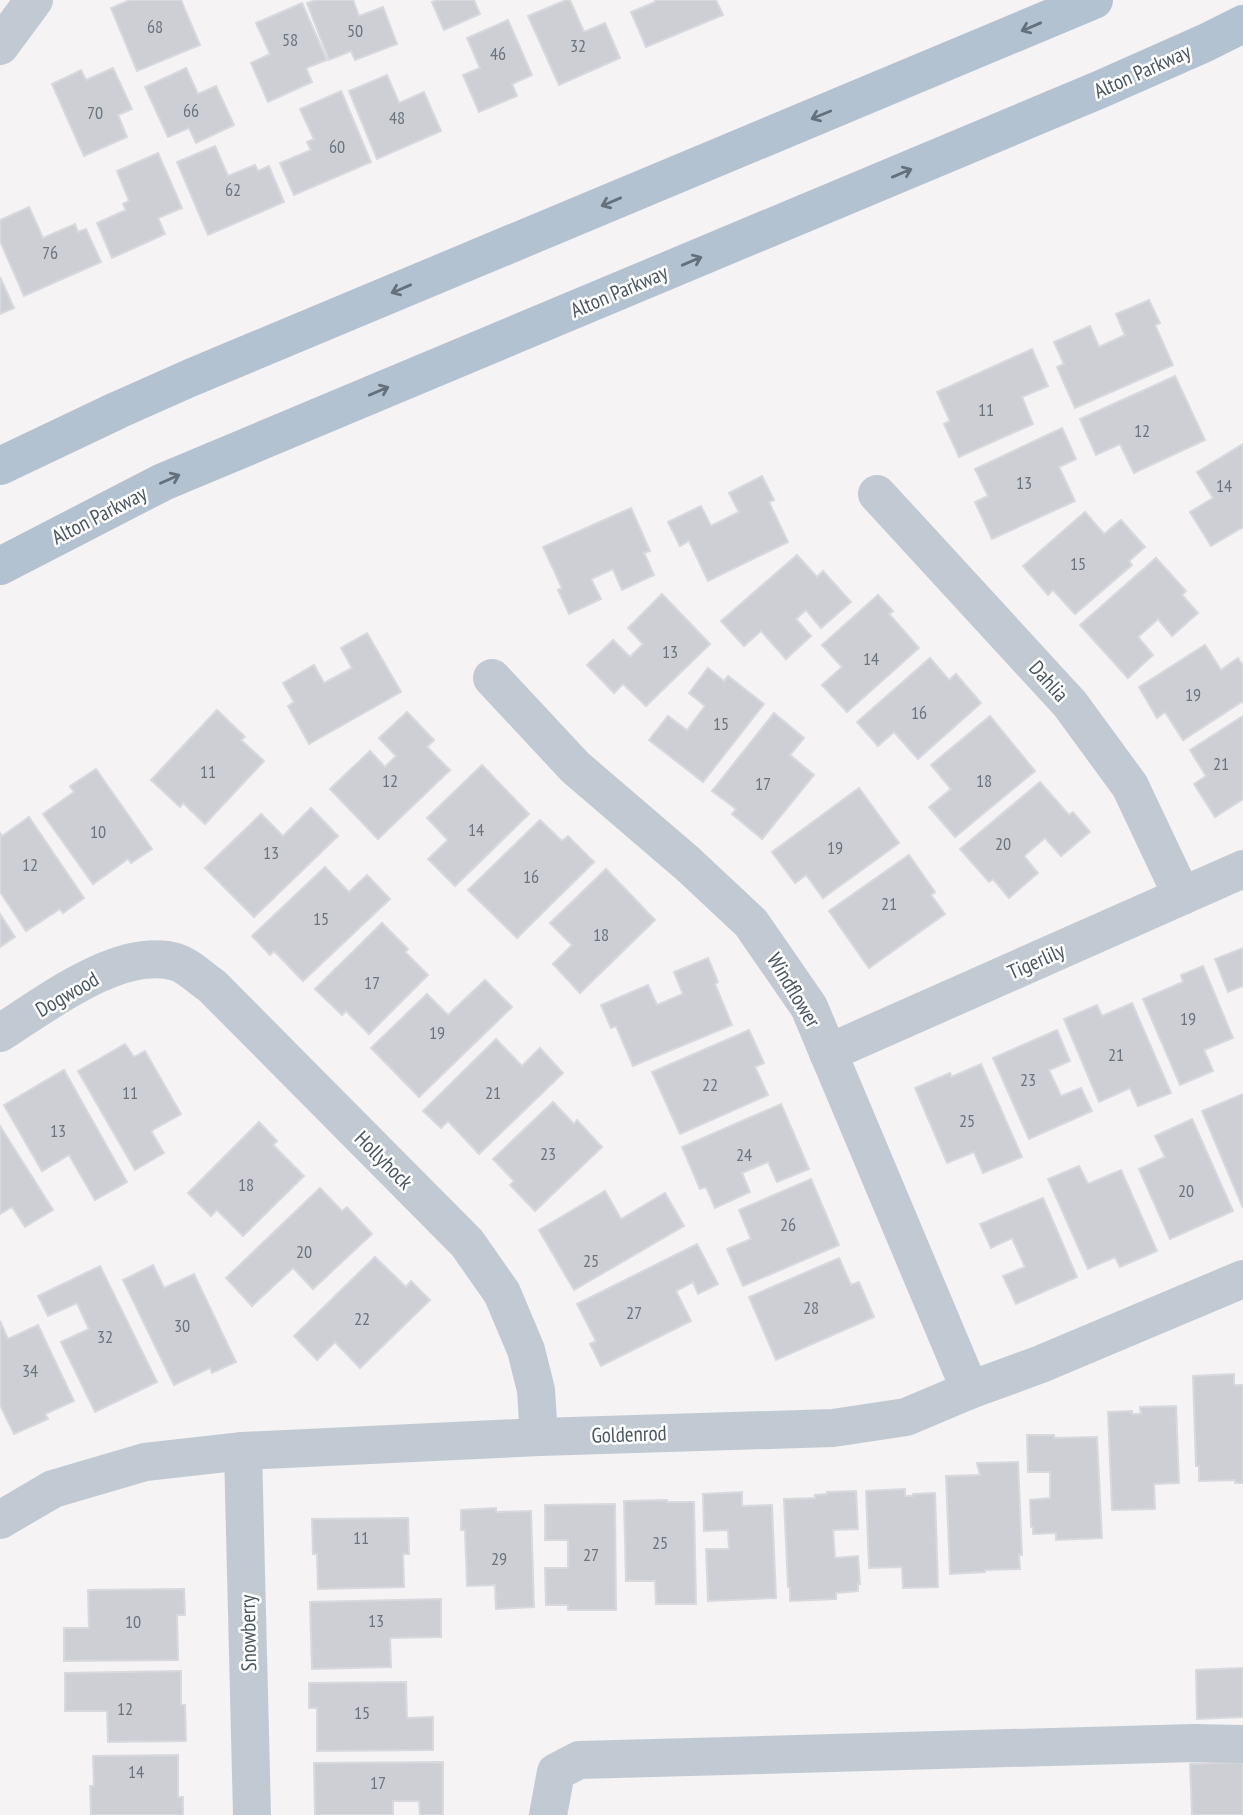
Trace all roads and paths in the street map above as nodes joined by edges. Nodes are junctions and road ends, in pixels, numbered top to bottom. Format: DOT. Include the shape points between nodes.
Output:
graph roads {
  1 [pos="34,0"];
  2 [pos="1094,0"];
  3 [pos="1243,24"];
  4 [pos="0,46"];
  5 [pos="0,466"];
  6 [pos="877,494"];
  7 [pos="0,566"];
  8 [pos="492,678"];
  9 [pos="1243,869"];
  10 [pos="1182,896"];
  11 [pos="136,960"];
  12 [pos="0,1033"];
  13 [pos="828,1053"];
  14 [pos="1243,1279"];
  15 [pos="970,1390"];
  16 [pos="539,1437"];
  17 [pos="243,1451"];
  18 [pos="0,1520"];
  19 [pos="1243,1744"];
  20 [pos="252,1815"];
  21 [pos="548,1815"];
  1 -- 4 [label="street"];
  2 -- 5 [label="main road, one-way" via="190,378"];
  7 -- 3 [label="main road, Alton Parkway, one-way" via="163,482 1101,89"];
  6 -- 10 [label="street, Dahlia" via="1070,704 1130,786"];
  8 -- 13 [label="street, Windflower" via="575,767 751,923 809,1007"];
  9 -- 10 [label="street, Tigerlily"];
  10 -- 13 [label="street, Tigerlily"];
  11 -- 12 [label="street, Dogwood" via="86,979"];
  11 -- 16 [label="street, Hollyhock" via="179,963 212,986 467,1243 502,1293 526,1350 536,1390"];
  13 -- 15 [label="street, Windflower"];
  14 -- 15 [label="street, Goldenrod"];
  15 -- 16 [label="street, Goldenrod" via="906,1417 833,1428"];
  16 -- 17 [label="street, Goldenrod"];
  17 -- 18 [label="street, Goldenrod" via="145,1462 53,1489"];
  17 -- 20 [label="street, Snowberry"];
  19 -- 21 [label="street" via="579,1760 556,1772"];
}
